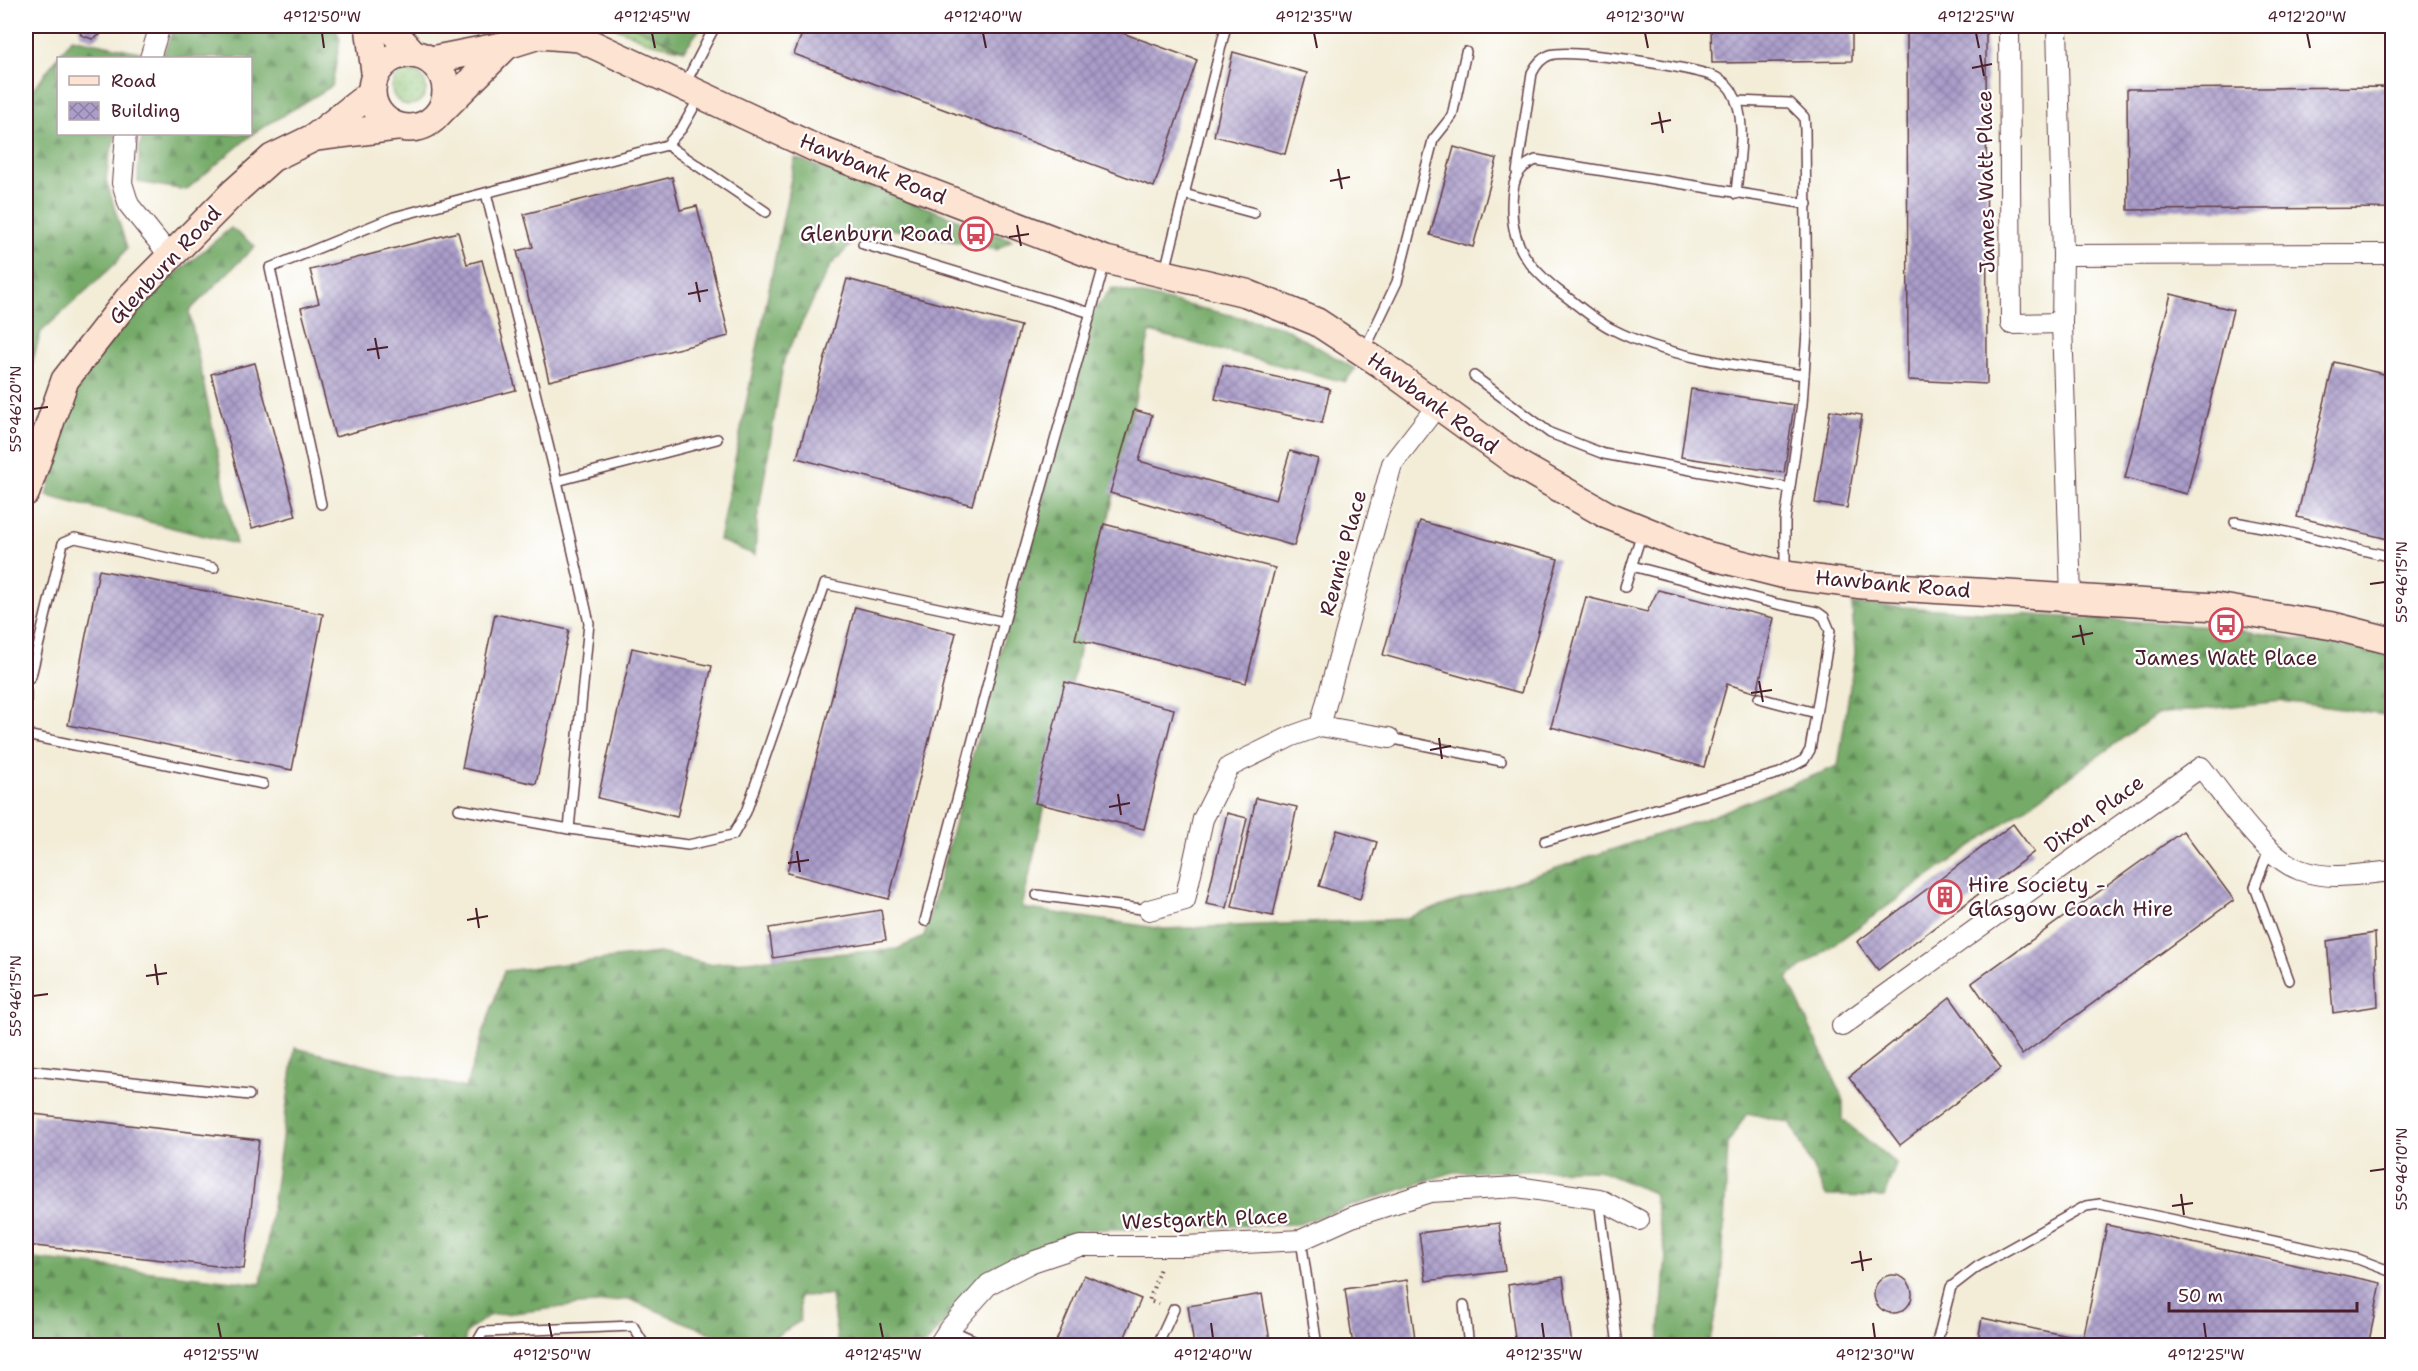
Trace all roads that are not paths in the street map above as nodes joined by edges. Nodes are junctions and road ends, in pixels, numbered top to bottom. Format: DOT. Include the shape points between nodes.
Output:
graph roads {
  1 [pos="160,26"];
  2 [pos="369,26"];
  3 [pos="388,26"];
  4 [pos="715,26"];
  5 [pos="1226,26"];
  6 [pos="2009,26"];
  7 [pos="2057,26"];
  8 [pos="507,45"];
  9 [pos="1466,52"];
  10 [pos="150,57"];
  11 [pos="422,57"];
  12 [pos="373,83"];
  13 [pos="692,90"];
  14 [pos="1736,101"];
  15 [pos="440,112"];
  16 [pos="396,127"];
  17 [pos="126,135"];
  18 [pos="315,137"];
  19 [pos="667,145"];
  20 [pos="1516,176"];
  21 [pos="486,193"];
  22 [pos="1184,194"];
  23 [pos="1736,194"];
  24 [pos="1807,204"];
  25 [pos="766,212"];
  26 [pos="1254,213"];
  27 [pos="863,244"];
  28 [pos="2392,254"];
  29 [pos="2063,255"];
  30 [pos="170,256"];
  31 [pos="1106,260"];
  32 [pos="1164,274"];
  33 [pos="1091,313"];
  34 [pos="2062,323"];
  35 [pos="1363,353"];
  36 [pos="1804,375"];
  37 [pos="1474,376"];
  38 [pos="1437,406"];
  39 [pos="717,439"];
  40 [pos="557,481"];
  41 [pos="1789,488"];
  42 [pos="26,492"];
  43 [pos="321,504"];
  44 [pos="2235,522"];
  45 [pos="1643,530"];
  46 [pos="2392,557"];
  47 [pos="1632,566"];
  48 [pos="214,568"];
  49 [pos="1785,575"];
  50 [pos="1625,587"];
  51 [pos="2071,597"];
  52 [pos="1004,622"];
  53 [pos="2392,641"];
  54 [pos="26,681"];
  55 [pos="26,692"];
  56 [pos="1759,698"];
  57 [pos="26,702"];
  58 [pos="1816,713"];
  59 [pos="1320,726"];
  60 [pos="26,735"];
  61 [pos="1389,738"];
  62 [pos="1501,761"];
  63 [pos="263,784"];
  64 [pos="459,809"];
  65 [pos="569,829"];
  66 [pos="1545,841"];
  67 [pos="2269,850"];
  68 [pos="2392,871"];
  69 [pos="1037,895"];
  70 [pos="1149,910"];
  71 [pos="925,921"];
  72 [pos="2289,980"];
  73 [pos="1842,1026"];
  74 [pos="26,1070"];
  75 [pos="249,1095"];
  76 [pos="1599,1199"];
  77 [pos="1639,1220"];
  78 [pos="1301,1240"];
  79 [pos="2392,1272"];
  80 [pos="1464,1305"];
  81 [pos="1174,1309"];
  82 [pos="950,1329"];
  83 [pos="475,1346"];
  84 [pos="645,1346"];
  85 [pos="938,1346"];
  86 [pos="987,1346"];
  87 [pos="1157,1346"];
  88 [pos="1317,1346"];
  89 [pos="1469,1346"];
  90 [pos="1618,1346"];
  91 [pos="1936,1346"];
  1 -- 10 [label="street"];
  2 -- 12 [label="street"];
  3 -- 11 [label="street"];
  4 -- 13 [label="lane"];
  5 -- 22 [label="lane"];
  6 -- 34 [label="street, James Watt Place" via="2011,324"];
  7 -- 29 [label="street"];
  8 -- 11 [label="street, Hawbank Road"];
  8 -- 13 [label="street, Hawbank Road" via="539,35 579,38"];
  8 -- 15 [label="street, Hawbank Road"];
  9 -- 35 [label="lane" via="1452,116 1433,140 1397,282"];
  11 -- 12 [label="street" via="391,57"];
  11 -- 15 [label="street" via="443,75 447,94"];
  12 -- 16 [label="street" via="378,114"];
  12 -- 18 [label="street, Glenburn Road"];
  13 -- 19 [label="lane" via="682,128"];
  13 -- 31 [label="street, Hawbank Road" via="815,148"];
  14 -- 20 [label="lane" via="1717,77 1690,70 1581,53 1550,55 1538,62 1532,73"];
  14 -- 23 [label="lane" via="1741,125"];
  14 -- 24 [label="lane" via="1790,103 1804,117"];
  15 -- 16 [label="street" via="413,129"];
  16 -- 18 [label="street, Glenburn Road"];
  17 -- 30 [label="street" via="122,183 129,205"];
  18 -- 30 [label="street, Glenburn Road" via="272,158"];
  19 -- 21 [label="lane"];
  19 -- 25 [label="lane"];
  20 -- 23 [label="lane" via="1524,164 1536,160"];
  20 -- 36 [label="lane" via="1512,220 1525,259 1580,307 1612,329 1649,344"];
  21 -- 40 [label="lane"];
  21 -- 43 [label="lane" via="394,217 270,267"];
  22 -- 26 [label="lane"];
  22 -- 32 [label="lane"];
  23 -- 24 [label="lane"];
  24 -- 36 [label="lane"];
  27 -- 33 [label="lane"];
  28 -- 29 [label="street"];
  29 -- 34 [label="street"];
  30 -- 42 [label="street, Glenburn Road" via="129,298 65,380"];
  31 -- 32 [label="street, Hawbank Road"];
  31 -- 33 [label="lane"];
  32 -- 35 [label="street, Hawbank Road" via="1246,293 1317,322"];
  33 -- 52 [label="lane"];
  34 -- 51 [label="street"];
  35 -- 38 [label="street, Hawbank Road"];
  36 -- 41 [label="lane"];
  37 -- 41 [label="lane" via="1550,433 1604,454"];
  38 -- 45 [label="street, Hawbank Road" via="1521,466 1607,515"];
  38 -- 59 [label="street, Rennie Place" via="1392,464"];
  39 -- 40 [label="lane"];
  40 -- 65 [label="lane" via="589,622"];
  41 -- 49 [label="lane"];
  44 -- 46 [label="lane"];
  45 -- 47 [label="lane"];
  45 -- 49 [label="street, Hawbank Road" via="1706,555"];
  47 -- 50 [label="lane"];
  47 -- 58 [label="lane" via="1817,612 1824,617 1830,631"];
  48 -- 54 [label="lane" via="75,538 63,543 32,676"];
  49 -- 51 [label="street, Hawbank Road" via="1863,585"];
  51 -- 53 [label="street, Hawbank Road" via="2217,607 2333,626"];
  52 -- 65 [label="lane" via="825,584 746,812 733,835 688,845"];
  52 -- 71 [label="lane"];
  55 -- 57 [label="lane"];
  56 -- 58 [label="lane"];
  58 -- 66 [label="lane" via="1810,750 1804,760 1780,773"];
  59 -- 61 [label="street"];
  59 -- 70 [label="street" via="1229,767 1203,819 1185,900"];
  60 -- 63 [label="lane"];
  61 -- 62 [label="lane"];
  64 -- 65 [label="lane"];
  67 -- 68 [label="street, Dixon Place" via="2300,870 2339,877"];
  67 -- 72 [label="lane" via="2255,887"];
  67 -- 73 [label="street, Dixon Place" via="2201,767"];
  69 -- 70 [label="lane"];
  74 -- 75 [label="lane"];
  76 -- 77 [label="street, Westgarth Place"];
  76 -- 78 [label="street, Westgarth Place" via="1517,1187 1430,1192 1352,1217"];
  76 -- 90 [label="lane"];
  78 -- 82 [label="street, Westgarth Place" via="1080,1246 1032,1262 989,1284"];
  78 -- 88 [label="lane"];
  79 -- 91 [label="lane" via="2358,1259 2100,1204 2086,1206 1977,1266 1950,1287"];
  80 -- 89 [label="lane"];
  81 -- 87 [label="lane"];
  82 -- 85 [label="street, Westgarth Place"];
  82 -- 86 [label="lane"];
  83 -- 84 [label="lane" via="483,1332 633,1326"];
}
